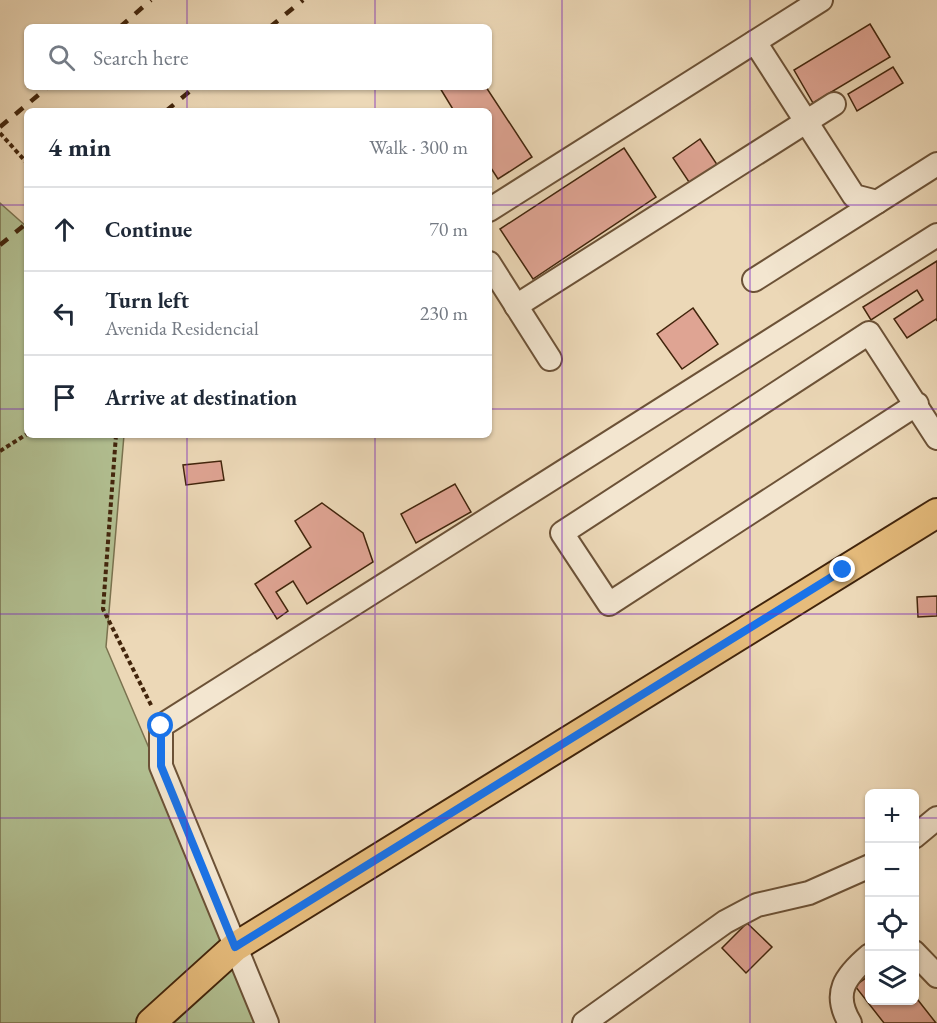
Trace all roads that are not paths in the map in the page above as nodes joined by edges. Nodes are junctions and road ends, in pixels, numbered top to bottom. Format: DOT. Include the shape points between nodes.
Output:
graph roads {
  1 [pos="821,0"];
  2 [pos="755,42"];
  3 [pos="834,104"];
  4 [pos="806,122"];
  5 [pos="937,164"];
  6 [pos="877,202"];
  7 [pos="492,208"];
  8 [pos="937,235"];
  9 [pos="492,268"];
  10 [pos="754,280"];
  11 [pos="516,306"];
  12 [pos="550,359"];
  13 [pos="917,404"];
  14 [pos="937,438"];
  15 [pos="937,513"];
  16 [pos="937,818"];
  17 [pos="919,834"];
  18 [pos="865,868"];
  19 [pos="235,947"];
  20 [pos="865,960"];
  21 [pos="151,1023"];
  22 [pos="267,1023"];
  23 [pos="584,1023"];
  24 [pos="850,1023"];
  1 -- 2 [label="street"];
  2 -- 4 [label="street"];
  2 -- 7 [label="street"];
  3 -- 4 [label="street"];
  4 -- 6 [label="street" via="854,196"];
  4 -- 11 [label="street"];
  5 -- 6 [label="street"];
  6 -- 10 [label="street"];
  8 -- 19 [label="street" via="161,726 161,766"];
  9 -- 11 [label="street"];
  11 -- 12 [label="street"];
  13 -- 13 [label="street" via="869,333 562,533 609,604"];
  13 -- 14 [label="street"];
  15 -- 19 [label="main road"];
  16 -- 17 [label="street"];
  18 -- 23 [label="street" via="809,893 757,905 725,922"];
  19 -- 21 [label="main road"];
  19 -- 22 [label="street"];
  20 -- 24 [label="street" via="842,989 840,1001"];
}
